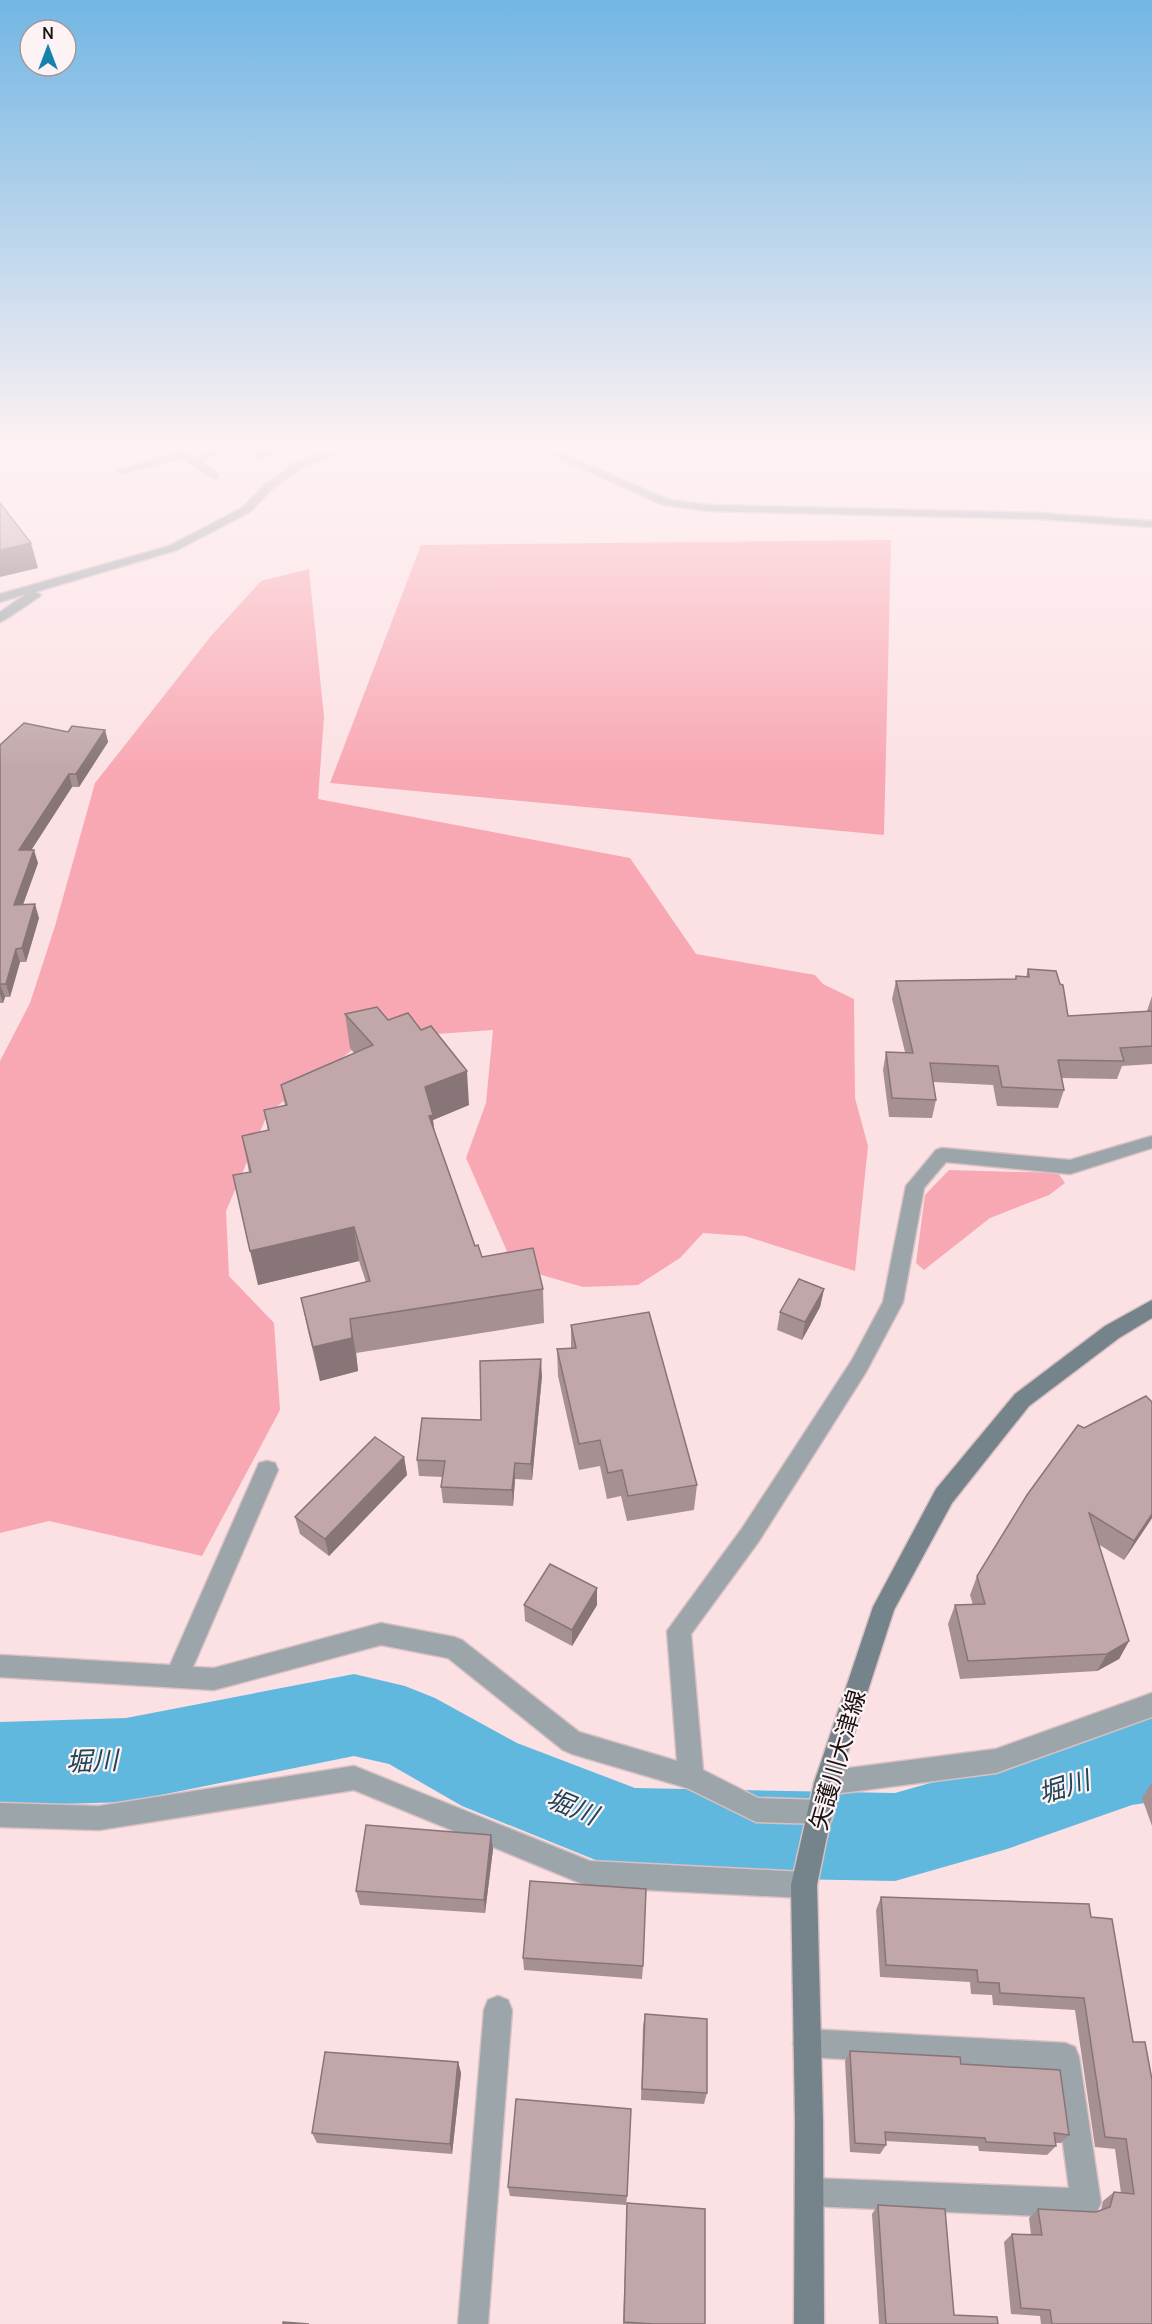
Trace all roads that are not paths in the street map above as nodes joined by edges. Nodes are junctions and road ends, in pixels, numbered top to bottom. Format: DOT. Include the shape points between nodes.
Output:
graph roads {
  1 [pos="152,554"];
  2 [pos="99,571"];
  3 [pos="0,598"];
  4 [pos="0,618"];
  5 [pos="1152,1142"];
  6 [pos="1152,1308"];
  7 [pos="267,1470"];
  8 [pos="0,1666"];
  9 [pos="177,1677"];
  10 [pos="1152,1706"];
  11 [pos="692,1777"];
  12 [pos="826,1783"];
  13 [pos="822,1812"];
  14 [pos="0,1815"];
  15 [pos="804,1886"];
  16 [pos="498,2010"];
  17 [pos="807,2043"];
  18 [pos="809,2192"];
  19 [pos="472,2324"];
  20 [pos="809,2324"];
  1 -- 2 [label="street"];
  2 -- 3 [label="street"];
  2 -- 4 [label="street" via="24,599"];
  5 -- 11 [label="street" via="1070,1167 942,1155 915,1186 893,1302 859,1366 751,1534 678,1631"];
  6 -- 12 [label="main road, 矢護川大津線" via="1112,1332 1022,1400 944,1496 884,1607"];
  7 -- 9 [label="street"];
  8 -- 9 [label="street"];
  9 -- 11 [label="street" via="214,1679 381,1634 454,1648 572,1742"];
  10 -- 12 [label="street" via="996,1761"];
  11 -- 13 [label="street" via="756,1810"];
  12 -- 13 [label="main road, 矢護川大津線"];
  13 -- 15 [label="main road, 矢護川大津線"];
  14 -- 15 [label="street" via="99,1818 354,1778 590,1874"];
  15 -- 17 [label="main road, 矢護川大津線"];
  16 -- 19 [label="street"];
  17 -- 18 [label="main road, 矢護川大津線"];
  17 -- 18 [label="street" via="1065,2057 1086,2203"];
  18 -- 20 [label="main road, 矢護川大津線"];
}
